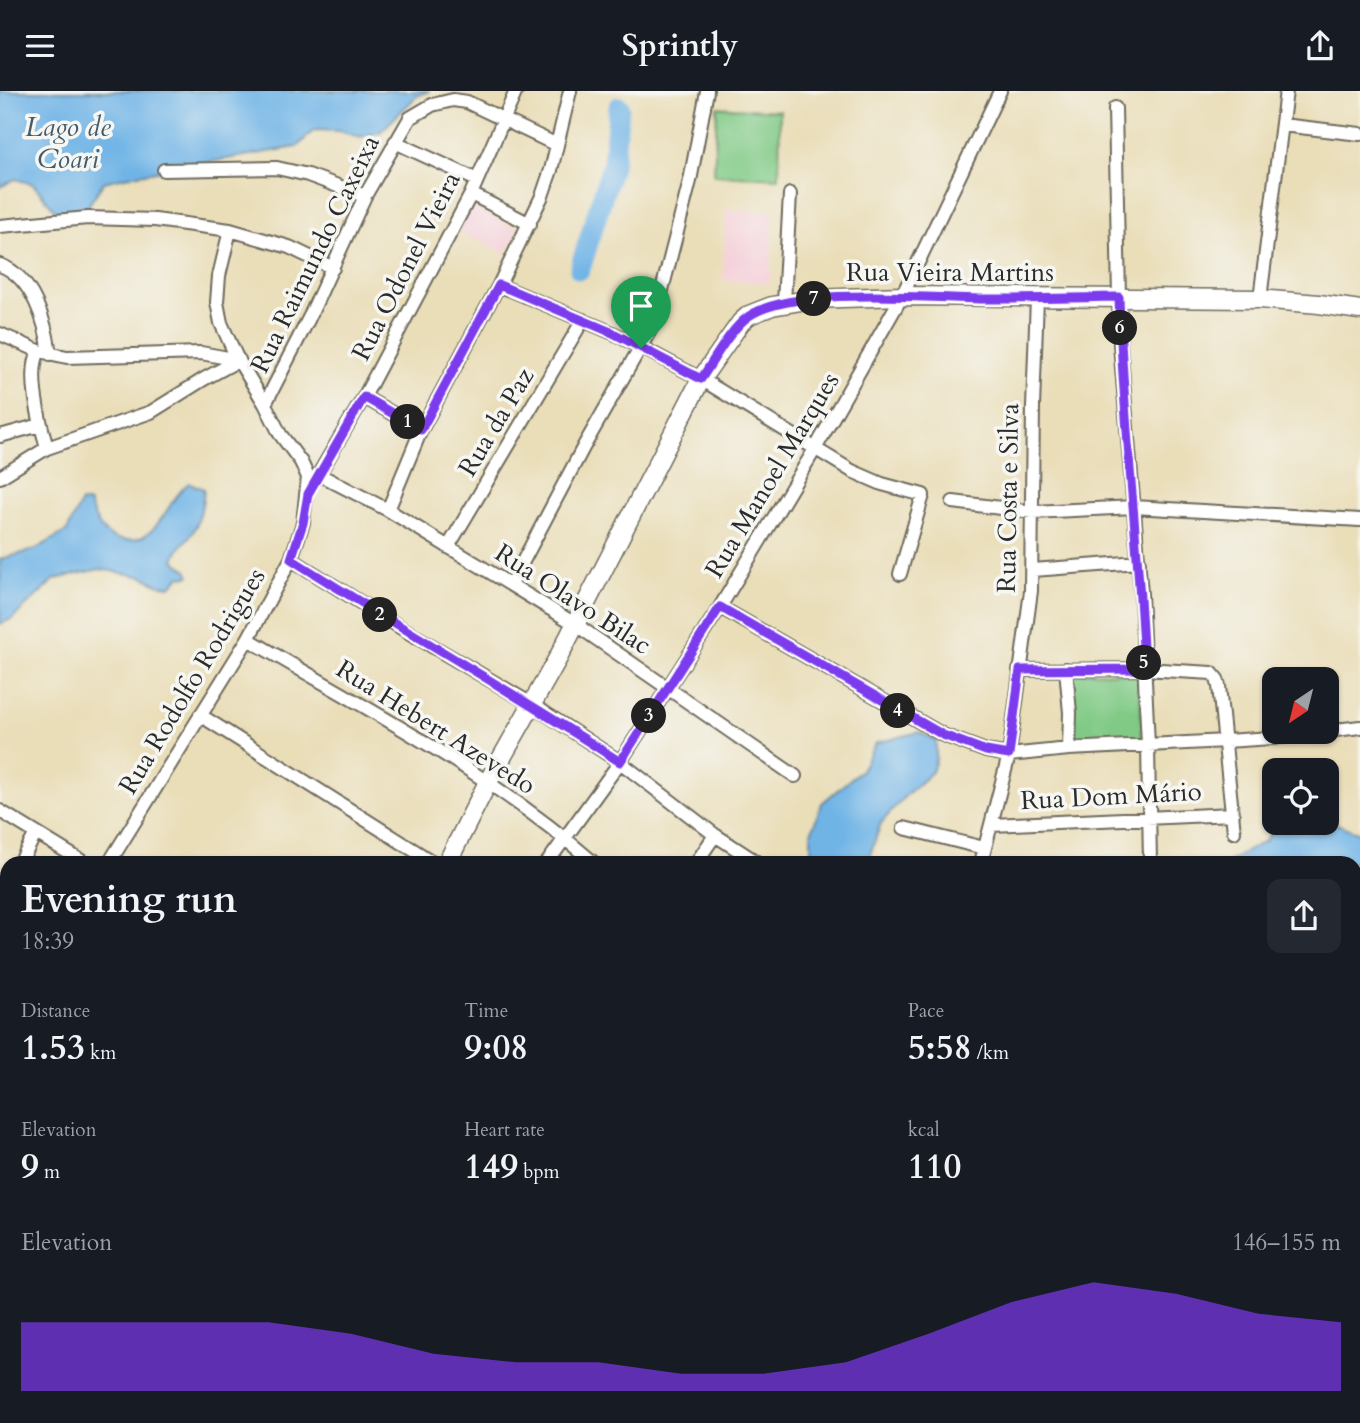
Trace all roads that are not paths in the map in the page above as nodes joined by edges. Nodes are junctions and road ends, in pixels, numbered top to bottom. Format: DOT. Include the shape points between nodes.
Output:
graph roads {
  1 [pos="516,91"];
  2 [pos="570,91"];
  3 [pos="707,91"];
  4 [pos="1000,91"];
  5 [pos="1286,91"];
  6 [pos="1115,108"];
  7 [pos="505,119"];
  8 [pos="1282,124"];
  9 [pos="1360,134"];
  10 [pos="395,142"];
  11 [pos="556,145"];
  12 [pos="164,170"];
  13 [pos="477,180"];
  14 [pos="471,194"];
  15 [pos="790,194"];
  16 [pos="365,196"];
  17 [pos="530,224"];
  18 [pos="0,226"];
  19 [pos="230,230"];
  20 [pos="0,265"];
  21 [pos="333,268"];
  22 [pos="499,285"];
  23 [pos="902,296"];
  24 [pos="1119,297"];
  25 [pos="1037,298"];
  26 [pos="1260,299"];
  27 [pos="784,303"];
  28 [pos="1360,310"];
  29 [pos="583,320"];
  30 [pos="0,334"];
  31 [pos="641,348"];
  32 [pos="45,353"];
  33 [pos="239,360"];
  34 [pos="701,379"];
  35 [pos="364,397"];
  36 [pos="265,404"];
  37 [pos="40,425"];
  38 [pos="421,430"];
  39 [pos="0,436"];
  40 [pos="47,448"];
  41 [pos="816,449"];
  42 [pos="313,476"];
  43 [pos="0,477"];
  44 [pos="953,502"];
  45 [pos="1134,507"];
  46 [pos="388,510"];
  47 [pos="1032,512"];
  48 [pos="1360,520"];
  49 [pos="448,547"];
  50 [pos="291,559"];
  51 [pos="1139,562"];
  52 [pos="1033,570"];
  53 [pos="900,574"];
  54 [pos="511,584"];
  55 [pos="720,607"];
  56 [pos="575,624"];
  57 [pos="248,639"];
  58 [pos="1066,669"];
  59 [pos="1144,669"];
  60 [pos="1020,670"];
  61 [pos="667,688"];
  62 [pos="531,704"];
  63 [pos="200,715"];
  64 [pos="1360,727"];
  65 [pos="1226,741"];
  66 [pos="1148,745"];
  67 [pos="1069,749"];
  68 [pos="1009,755"];
  69 [pos="620,762"];
  70 [pos="795,776"];
  71 [pos="488,782"];
  72 [pos="0,811"];
  73 [pos="1233,814"];
  74 [pos="1150,816"];
  75 [pos="991,825"];
  76 [pos="904,828"];
  77 [pos="1234,832"];
  78 [pos="36,833"];
  79 [pos="715,835"];
  80 [pos="565,838"];
  81 [pos="984,848"];
  82 [pos="24,856"];
  83 [pos="74,856"];
  84 [pos="114,856"];
  85 [pos="423,856"];
  86 [pos="451,856"];
  87 [pos="552,856"];
  88 [pos="586,856"];
  89 [pos="701,856"];
  90 [pos="747,856"];
  91 [pos="982,856"];
  92 [pos="1150,856"];
  1 -- 7 [label="street, Rua Odonel Vieira"];
  2 -- 11 [label="street"];
  3 -- 31 [label="street" via="690,181 653,325"];
  4 -- 23 [label="street, Rua Manoel Marques"];
  5 -- 8 [label="street"];
  6 -- 24 [label="street"];
  7 -- 10 [label="street, Rua Raimundo Caxeixa" via="467,101 453,100 410,118"];
  7 -- 11 [label="street, Rua Raimundo Caxeixa"];
  7 -- 13 [label="street, Rua Odonel Vieira"];
  8 -- 9 [label="street"];
  8 -- 26 [label="street"];
  10 -- 13 [label="street"];
  10 -- 16 [label="street, Rua Raimundo Caxeixa"];
  11 -- 17 [label="street"];
  12 -- 16 [label="street" via="277,167"];
  13 -- 14 [label="street, Rua Odonel Vieira"];
  14 -- 17 [label="street"];
  14 -- 35 [label="street, Rua Odonel Vieira"];
  15 -- 27 [label="street"];
  16 -- 21 [label="street, Rua Raimundo Caxeixa"];
  17 -- 22 [label="street"];
  18 -- 19 [label="street" via="88,218 155,220"];
  19 -- 21 [label="street" via="289,247"];
  19 -- 33 [label="street" via="217,302 221,323"];
  20 -- 32 [label="street" via="17,274 26,287 46,330"];
  21 -- 36 [label="street, Rua Raimundo Caxeixa"];
  22 -- 29 [label="street"];
  22 -- 38 [label="street"];
  23 -- 25 [label="main road, Rua Vieira Martins"];
  23 -- 27 [label="main road, Rua Vieira Martins"];
  23 -- 41 [label="street, Rua Manoel Marques"];
  24 -- 25 [label="main road, Rua Vieira Martins"];
  24 -- 26 [label="main road, Rua Vieira Martins"];
  24 -- 45 [label="street"];
  25 -- 47 [label="street, Rua Costa e Silva"];
  26 -- 28 [label="main road, Rua Vieira Martins"];
  27 -- 34 [label="main road, Rua Vieira Martins" via="760,310 741,323"];
  29 -- 31 [label="street"];
  29 -- 49 [label="street, Rua da Paz"];
  30 -- 32 [label="street"];
  31 -- 34 [label="street"];
  31 -- 54 [label="street"];
  32 -- 33 [label="street" via="67,357 201,352"];
  32 -- 37 [label="street" via="33,367"];
  33 -- 36 [label="street"];
  33 -- 40 [label="street" via="151,412"];
  34 -- 41 [label="street"];
  34 -- 56 [label="main road, Rua Vieira Martins"];
  35 -- 38 [label="street"];
  35 -- 42 [label="street, Rua Odonel Vieira"];
  36 -- 42 [label="street" via="280,433"];
  37 -- 39 [label="street"];
  37 -- 40 [label="street"];
  38 -- 46 [label="street"];
  40 -- 43 [label="street"];
  41 -- 53 [label="street" via="859,475 923,495"];
  41 -- 55 [label="street, Rua Manoel Marques"];
  42 -- 46 [label="street, Rua Olavo Bilac"];
  42 -- 50 [label="street, Rua Rodolfo Rodrigues"];
  44 -- 47 [label="street"];
  45 -- 47 [label="street"];
  45 -- 48 [label="street"];
  45 -- 51 [label="street"];
  46 -- 49 [label="street, Rua Olavo Bilac"];
  47 -- 52 [label="street, Rua Costa e Silva"];
  49 -- 54 [label="street, Rua Olavo Bilac"];
  50 -- 57 [label="street, Rua Rodolfo Rodrigues"];
  50 -- 62 [label="street"];
  51 -- 52 [label="street"];
  51 -- 59 [label="street"];
  52 -- 60 [label="street, Rua Costa e Silva"];
  54 -- 56 [label="street, Rua Olavo Bilac"];
  55 -- 61 [label="street, Rua Manoel Marques"];
  55 -- 68 [label="street" via="943,735"];
  56 -- 61 [label="street, Rua Olavo Bilac"];
  56 -- 62 [label="main road, Rua Vieira Martins"];
  57 -- 63 [label="street, Rua Rodolfo Rodrigues"];
  57 -- 71 [label="street, Rua Hebert Azevedo"];
  58 -- 59 [label="street"];
  58 -- 60 [label="street"];
  58 -- 67 [label="street"];
  59 -- 65 [label="street" via="1208,672 1217,679"];
  59 -- 66 [label="street"];
  60 -- 68 [label="street, Rua Costa e Silva"];
  61 -- 69 [label="street, Rua Manoel Marques"];
  61 -- 70 [label="street, Rua Olavo Bilac"];
  62 -- 69 [label="street"];
  62 -- 71 [label="main road, Rua Vieira Martins"];
  63 -- 84 [label="street, Rua Rodolfo Rodrigues"];
  63 -- 85 [label="street"];
  64 -- 65 [label="street"];
  65 -- 66 [label="street"];
  65 -- 73 [label="street"];
  66 -- 67 [label="street"];
  66 -- 74 [label="street"];
  67 -- 68 [label="street"];
  68 -- 75 [label="street, Rua Costa e Silva"];
  69 -- 79 [label="street"];
  69 -- 80 [label="street, Rua Manoel Marques"];
  71 -- 80 [label="street, Rua Hebert Azevedo"];
  71 -- 86 [label="main road, Rua Vieira Martins"];
  72 -- 78 [label="street"];
  73 -- 74 [label="street, Rua Dom Mário"];
  73 -- 77 [label="street"];
  74 -- 75 [label="street, Rua Dom Mário"];
  74 -- 92 [label="street"];
  75 -- 81 [label="street, Rua Costa e Silva"];
  76 -- 81 [label="street"];
  78 -- 82 [label="street"];
  78 -- 83 [label="street"];
  79 -- 89 [label="street"];
  79 -- 90 [label="street"];
  80 -- 87 [label="street, Rua Manoel Marques"];
  80 -- 88 [label="street, Rua Hebert Azevedo"];
  81 -- 91 [label="street, Rua Costa e Silva"];
}
